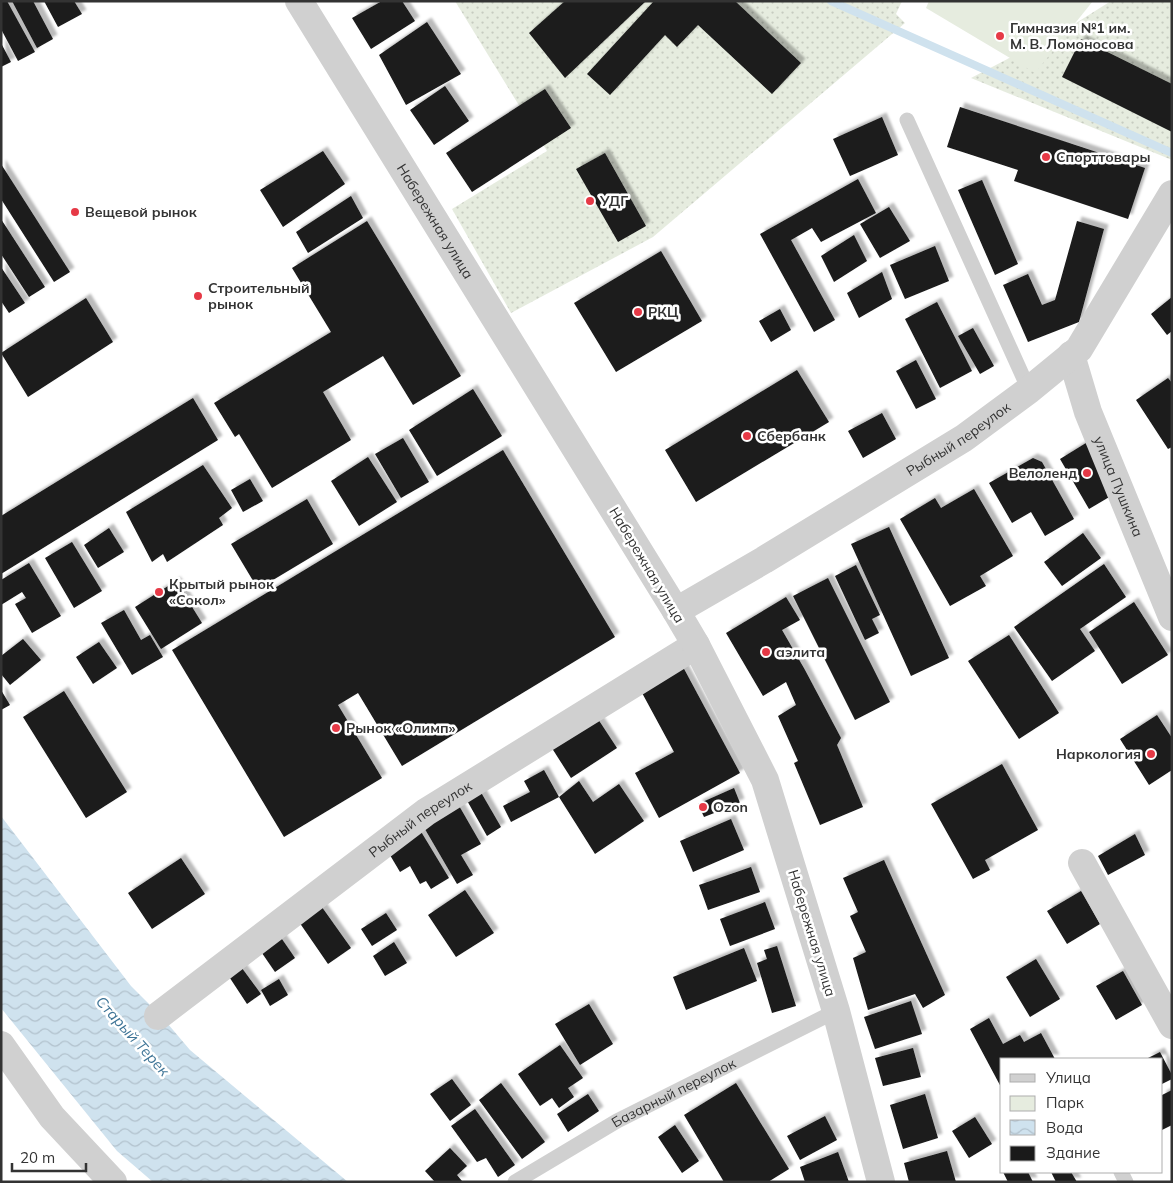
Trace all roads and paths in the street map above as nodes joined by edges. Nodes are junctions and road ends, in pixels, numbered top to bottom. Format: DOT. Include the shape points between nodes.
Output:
graph roads {
  1 [pos="299,1"];
  2 [pos="907,120"];
  3 [pos="1172,194"];
  4 [pos="1071,355"];
  5 [pos="1029,390"];
  6 [pos="676,611"];
  7 [pos="1172,617"];
  8 [pos="696,644"];
  9 [pos="1082,863"];
  10 [pos="836,1011"];
  11 [pos="158,1016"];
  12 [pos="1172,1025"];
  13 [pos="1,1045"];
  14 [pos="113,1182"];
  15 [pos="515,1182"];
  16 [pos="881,1182"];
  1 -- 6 [label="street, Набережная улица"];
  2 -- 5 [label="lane"];
  3 -- 4 [label="street, Рыбный переулок" via="1079,349"];
  4 -- 5 [label="street, Рыбный переулок"];
  4 -- 7 [label="street, улица Пушкина" via="1088,412"];
  5 -- 6 [label="street, Рыбный переулок" via="964,438"];
  6 -- 8 [label="street, Набережная улица"];
  8 -- 10 [label="street, Набережная улица" via="765,780"];
  8 -- 11 [label="street, Рыбный переулок" via="426,812"];
  9 -- 12 [label="street"];
  10 -- 15 [label="lane, Базарный переулок" via="617,1121"];
  10 -- 16 [label="street, Набережная улица"];
  13 -- 14 [label="street" via="52,1117"];
}
